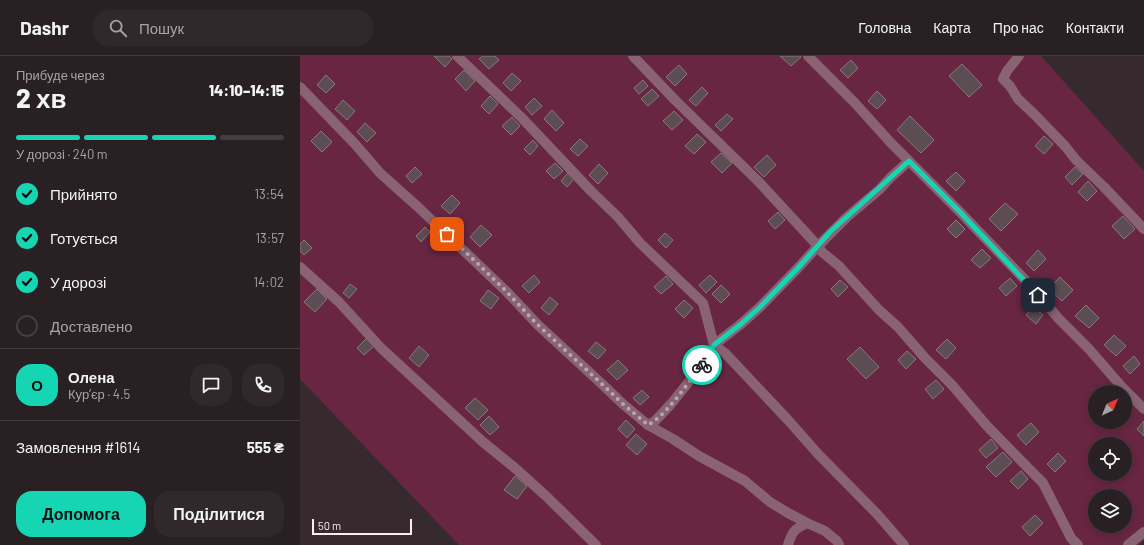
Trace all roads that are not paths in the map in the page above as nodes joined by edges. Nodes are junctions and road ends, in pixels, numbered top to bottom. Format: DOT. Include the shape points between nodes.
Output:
graph roads {
  1 [pos="457,56"];
  2 [pos="633,56"];
  3 [pos="808,56"];
  4 [pos="1019,56"];
  5 [pos="300,87"];
  6 [pos="909,161"];
  7 [pos="1144,230"];
  8 [pos="818,246"];
  9 [pos="300,267"];
  10 [pos="714,345"];
  11 [pos="1144,409"];
  12 [pos="648,425"];
  13 [pos="807,523"];
  14 [pos="1144,532"];
  15 [pos="596,545"];
  16 [pos="788,545"];
  17 [pos="839,545"];
  18 [pos="904,545"];
  19 [pos="1078,545"];
  20 [pos="1128,545"];
  1 -- 10 [label="street" via="521,117 640,243 703,303"];
  2 -- 8 [label="street" via="758,181"];
  3 -- 6 [label="street"];
  4 -- 7 [label="street" via="1003,79 1018,99"];
  5 -- 12 [label="street" via="380,173 507,292 538,325"];
  6 -- 8 [label="street"];
  6 -- 11 [label="street" via="1023,278"];
  8 -- 10 [label="street" via="760,307"];
  8 -- 19 [label="street" via="898,327 987,426 1043,483 1071,538"];
  9 -- 15 [label="street" via="339,302 381,348 546,496"];
  10 -- 12 [label="street" via="703,364 671,404"];
  10 -- 18 [label="street" via="735,364"];
  12 -- 13 [label="street" via="745,481 770,502"];
  13 -- 16 [label="street" via="791,534"];
  13 -- 17 [label="street" via="825,530"];
  14 -- 20 [label="street"];
}
